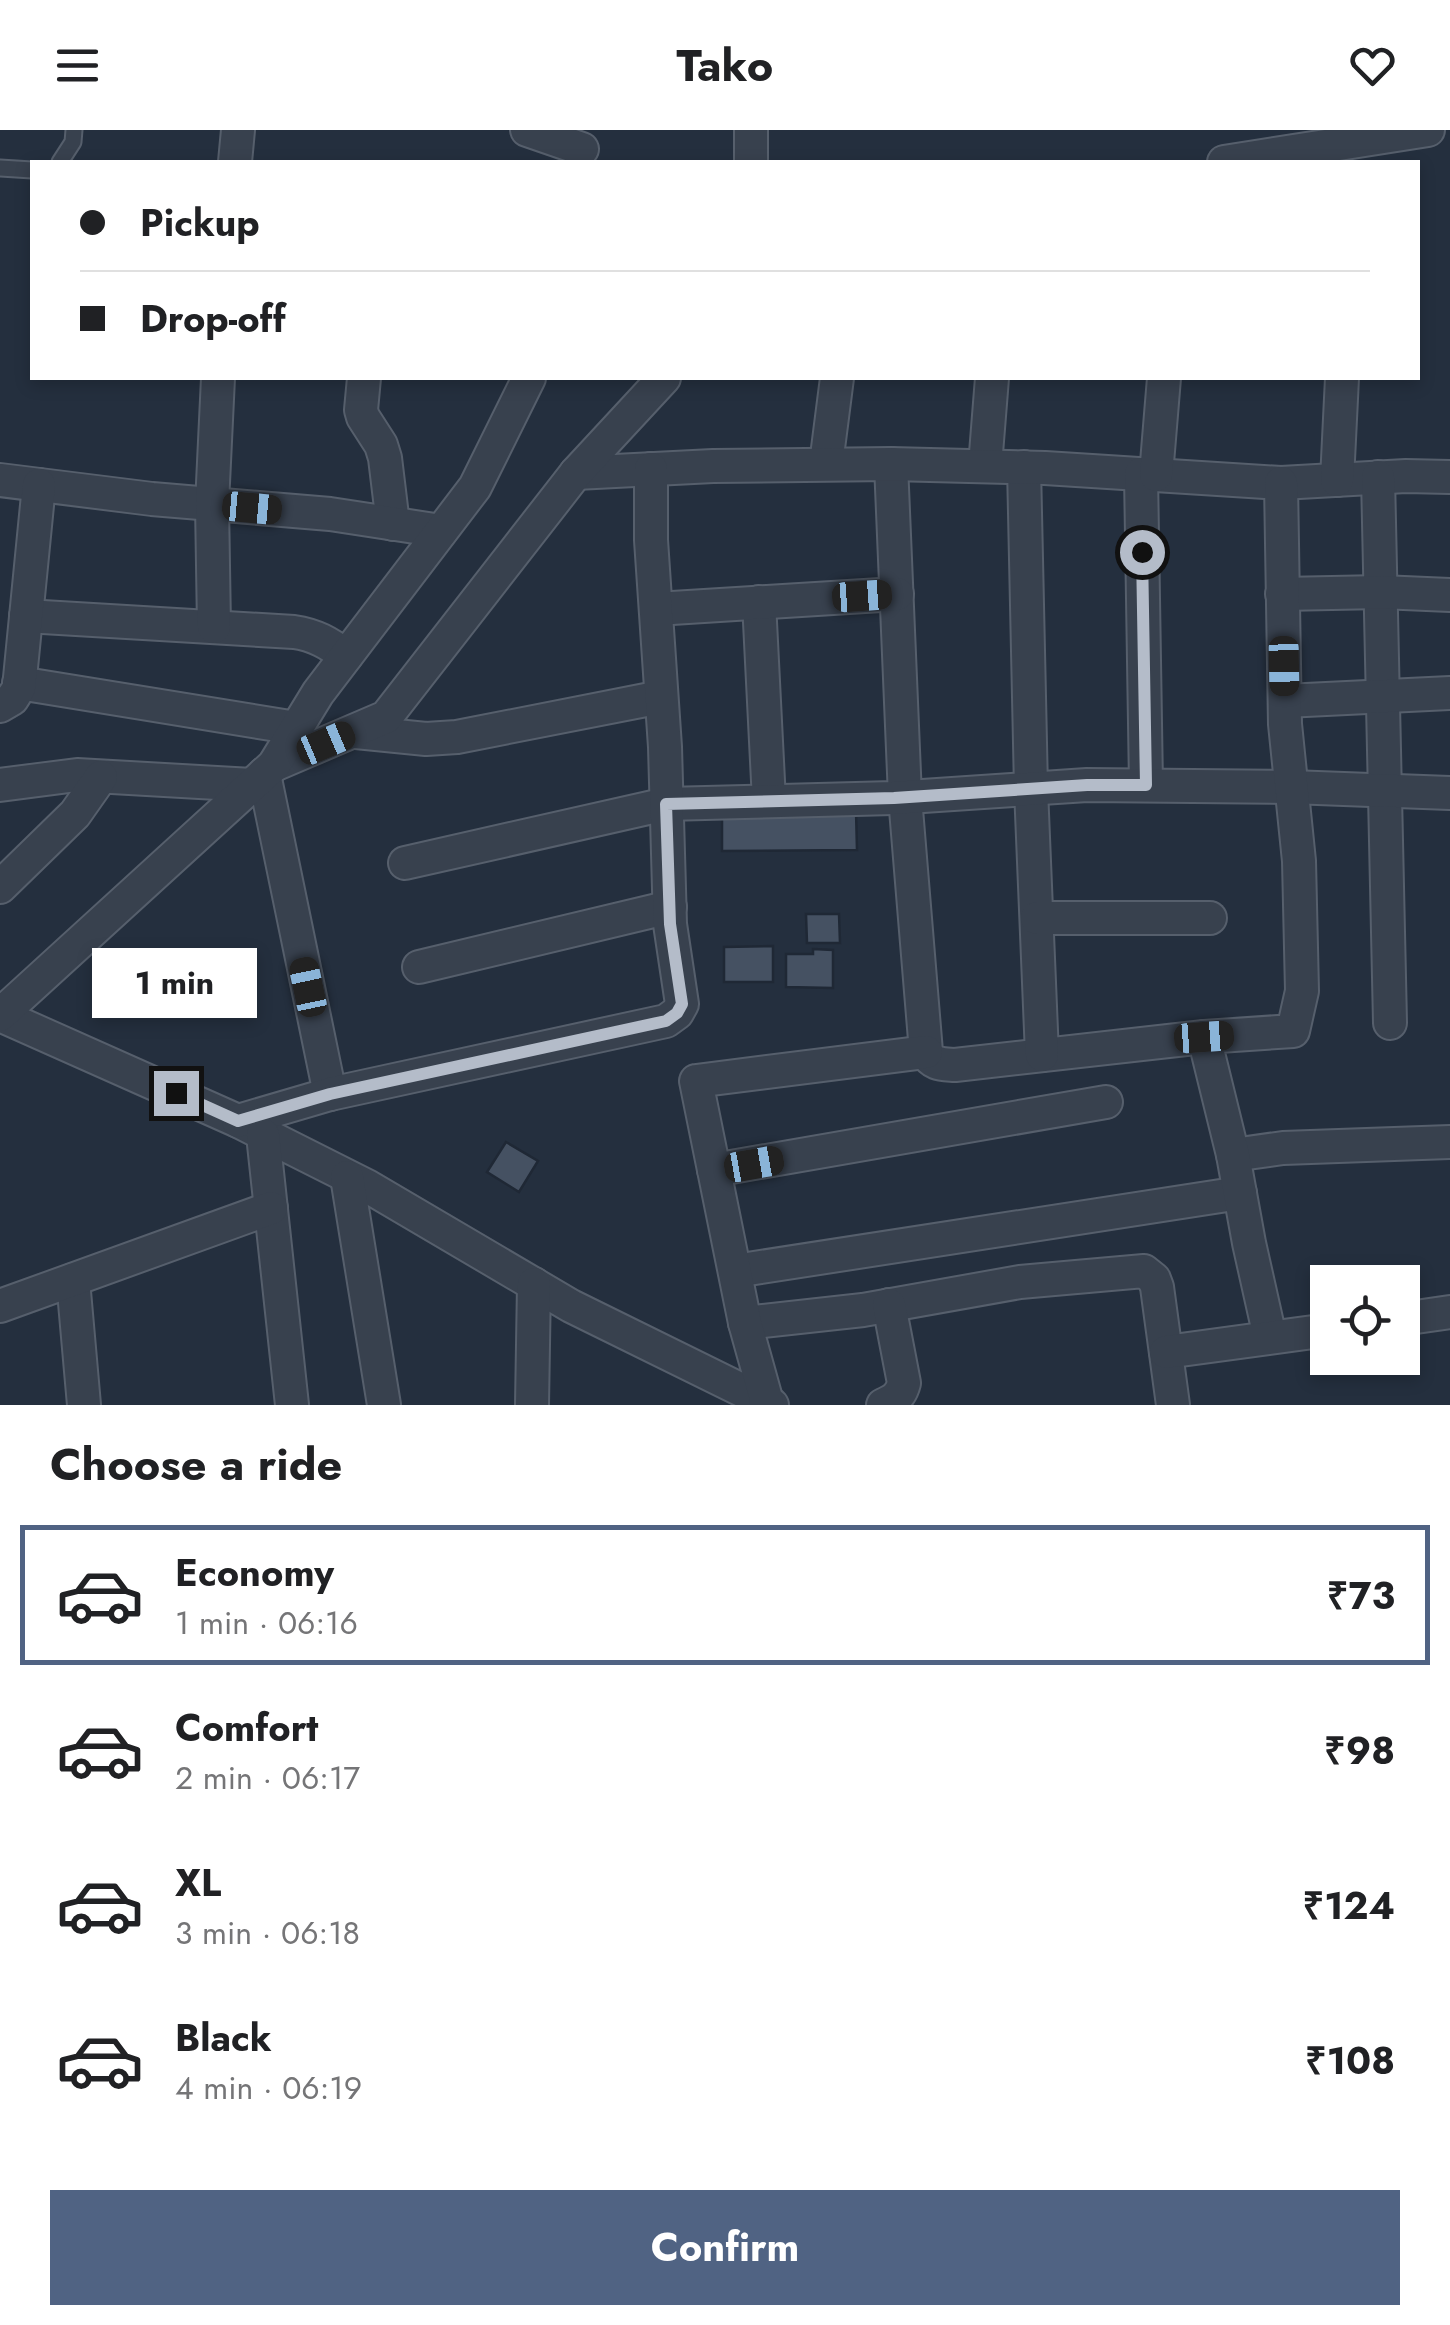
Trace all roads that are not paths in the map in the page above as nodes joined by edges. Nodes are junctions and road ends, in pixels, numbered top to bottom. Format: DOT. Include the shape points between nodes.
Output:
graph roads {
  1 [pos="74,130"];
  2 [pos="238,130"];
  3 [pos="527,130"];
  4 [pos="750,130"];
  5 [pos="1428,130"];
  6 [pos="582,147"];
  7 [pos="1360,152"];
  8 [pos="61,160"];
  9 [pos="235,160"];
  10 [pos="751,160"];
  11 [pos="1251,160"];
  12 [pos="0,168"];
  13 [pos="30,170"];
  14 [pos="218,380"];
  15 [pos="364,380"];
  16 [pos="528,380"];
  17 [pos="662,380"];
  18 [pos="838,380"];
  19 [pos="992,380"];
  20 [pos="1164,380"];
  21 [pos="1342,380"];
  22 [pos="826,464"];
  23 [pos="891,464"];
  24 [pos="985,466"];
  25 [pos="1024,467"];
  26 [pos="651,470"];
  27 [pos="576,473"];
  28 [pos="1149,474"];
  29 [pos="1378,477"];
  30 [pos="1450,477"];
  31 [pos="0,480"];
  32 [pos="1337,480"];
  33 [pos="1281,483"];
  34 [pos="39,485"];
  35 [pos="212,504"];
  36 [pos="393,524"];
  37 [pos="441,532"];
  38 [pos="16,554"];
  39 [pos="1381,592"];
  40 [pos="897,594"];
  41 [pos="1282,594"];
  42 [pos="1450,594"];
  43 [pos="759,602"];
  44 [pos="656,609"];
  45 [pos="17,627"];
  46 [pos="214,627"];
  47 [pos="346,656"];
  48 [pos="1450,693"];
  49 [pos="10,694"];
  50 [pos="1383,696"];
  51 [pos="661,697"];
  52 [pos="1284,702"];
  53 [pos="296,728"];
  54 [pos="351,732"];
  55 [pos="263,775"];
  56 [pos="102,777"];
  57 [pos="0,785"];
  58 [pos="1146,785"];
  59 [pos="1291,786"];
  60 [pos="1031,789"];
  61 [pos="1385,790"];
  62 [pos="1450,793"];
  63 [pos="905,797"];
  64 [pos="769,801"];
  65 [pos="666,804"];
  66 [pos="406,863"];
  67 [pos="0,887"];
  68 [pos="670,907"];
  69 [pos="1036,918"];
  70 [pos="1210,918"];
  71 [pos="420,967"];
  72 [pos="0,1015"];
  73 [pos="1390,1024"];
  74 [pos="1204,1037"];
  75 [pos="926,1052"];
  76 [pos="1042,1056"];
  77 [pos="330,1094"];
  78 [pos="1106,1102"];
  79 [pos="250,1128"];
  80 [pos="1450,1142"];
  81 [pos="1233,1155"];
  82 [pos="714,1170"];
  83 [pos="348,1177"];
  84 [pos="1240,1193"];
  85 [pos="270,1208"];
  86 [pos="734,1270"];
  87 [pos="73,1280"];
  88 [pos="534,1284"];
  89 [pos="889,1305"];
  90 [pos="0,1306"];
  91 [pos="1450,1312"];
  92 [pos="1420,1316"];
  93 [pos="745,1323"];
  94 [pos="1310,1332"];
  95 [pos="1270,1337"];
  96 [pos="1166,1352"];
  97 [pos="761,1404"];
  98 [pos="84,1405"];
  99 [pos="292,1405"];
  100 [pos="384,1405"];
  101 [pos="532,1405"];
  102 [pos="883,1405"];
  103 [pos="1173,1405"];
  1 -- 8 [label="lane"];
  2 -- 9 [label="street"];
  3 -- 6 [label="street"];
  4 -- 10 [label="street"];
  5 -- 7 [label="street"];
  7 -- 11 [label="street"];
  12 -- 13 [label="lane"];
  14 -- 35 [label="street"];
  15 -- 36 [label="street" via="361,410 385,458"];
  16 -- 37 [label="street" via="475,487"];
  17 -- 27 [label="street"];
  18 -- 22 [label="street"];
  19 -- 24 [label="street"];
  20 -- 28 [label="street"];
  21 -- 32 [label="street"];
  22 -- 23 [label="street"];
  22 -- 26 [label="street"];
  23 -- 24 [label="street"];
  23 -- 40 [label="street"];
  24 -- 25 [label="street"];
  25 -- 28 [label="street"];
  25 -- 60 [label="street"];
  26 -- 27 [label="street"];
  26 -- 44 [label="street"];
  27 -- 54 [label="street" via="386,717"];
  28 -- 33 [label="street"];
  28 -- 58 [label="street"];
  29 -- 30 [label="street"];
  29 -- 32 [label="street"];
  29 -- 39 [label="street"];
  31 -- 34 [label="street"];
  32 -- 33 [label="street"];
  33 -- 41 [label="street"];
  34 -- 35 [label="street"];
  34 -- 38 [label="street"];
  35 -- 36 [label="street"];
  35 -- 46 [label="street"];
  36 -- 37 [label="street"];
  37 -- 47 [label="street"];
  38 -- 45 [label="street"];
  39 -- 41 [label="street"];
  39 -- 42 [label="street"];
  39 -- 50 [label="street"];
  40 -- 43 [label="street"];
  40 -- 63 [label="street"];
  41 -- 52 [label="street"];
  43 -- 44 [label="street"];
  43 -- 64 [label="street"];
  44 -- 51 [label="street"];
  45 -- 46 [label="street"];
  45 -- 49 [label="street"];
  46 -- 47 [label="street" via="312,635"];
  47 -- 53 [label="street"];
  48 -- 50 [label="street"];
  49 -- 53 [label="street"];
  50 -- 52 [label="street"];
  50 -- 61 [label="street"];
  51 -- 54 [label="street" via="457,737"];
  51 -- 65 [label="street"];
  52 -- 59 [label="street"];
  53 -- 55 [label="street"];
  54 -- 55 [label="street"];
  55 -- 56 [label="street"];
  55 -- 72 [label="street"];
  55 -- 77 [label="street"];
  56 -- 57 [label="street"];
  56 -- 67 [label="street" via="75,814"];
  58 -- 59 [label="street"];
  58 -- 60 [label="street"];
  59 -- 61 [label="street"];
  59 -- 74 [label="street" via="1302,991 1293,1031"];
  60 -- 63 [label="street"];
  60 -- 69 [label="street"];
  61 -- 62 [label="street"];
  61 -- 73 [label="street"];
  63 -- 64 [label="street"];
  63 -- 75 [label="street"];
  64 -- 65 [label="street"];
  65 -- 66 [label="street"];
  65 -- 68 [label="street"];
  68 -- 71 [label="street"];
  68 -- 77 [label="street" via="682,1004 666,1021"];
  69 -- 70 [label="street"];
  69 -- 76 [label="street"];
  72 -- 79 [label="street"];
  74 -- 76 [label="street"];
  74 -- 81 [label="street"];
  75 -- 76 [label="street" via="937,1064 955,1065"];
  75 -- 82 [label="street" via="696,1081"];
  77 -- 79 [label="street"];
  78 -- 82 [label="street"];
  79 -- 83 [label="street"];
  79 -- 85 [label="street"];
  80 -- 81 [label="street"];
  81 -- 84 [label="street"];
  82 -- 86 [label="street"];
  83 -- 88 [label="street"];
  83 -- 100 [label="street"];
  84 -- 86 [label="street"];
  84 -- 95 [label="street"];
  85 -- 87 [label="street"];
  85 -- 99 [label="street"];
  86 -- 93 [label="street"];
  87 -- 90 [label="street"];
  87 -- 98 [label="street"];
  88 -- 97 [label="street"];
  88 -- 101 [label="street"];
  89 -- 93 [label="street"];
  89 -- 96 [label="street" via="1020,1282 1144,1271 1158,1287"];
  89 -- 102 [label="street" via="904,1383"];
  91 -- 92 [label="street"];
  93 -- 97 [label="street"];
  94 -- 95 [label="street"];
  95 -- 96 [label="street"];
  96 -- 103 [label="street"];
}
